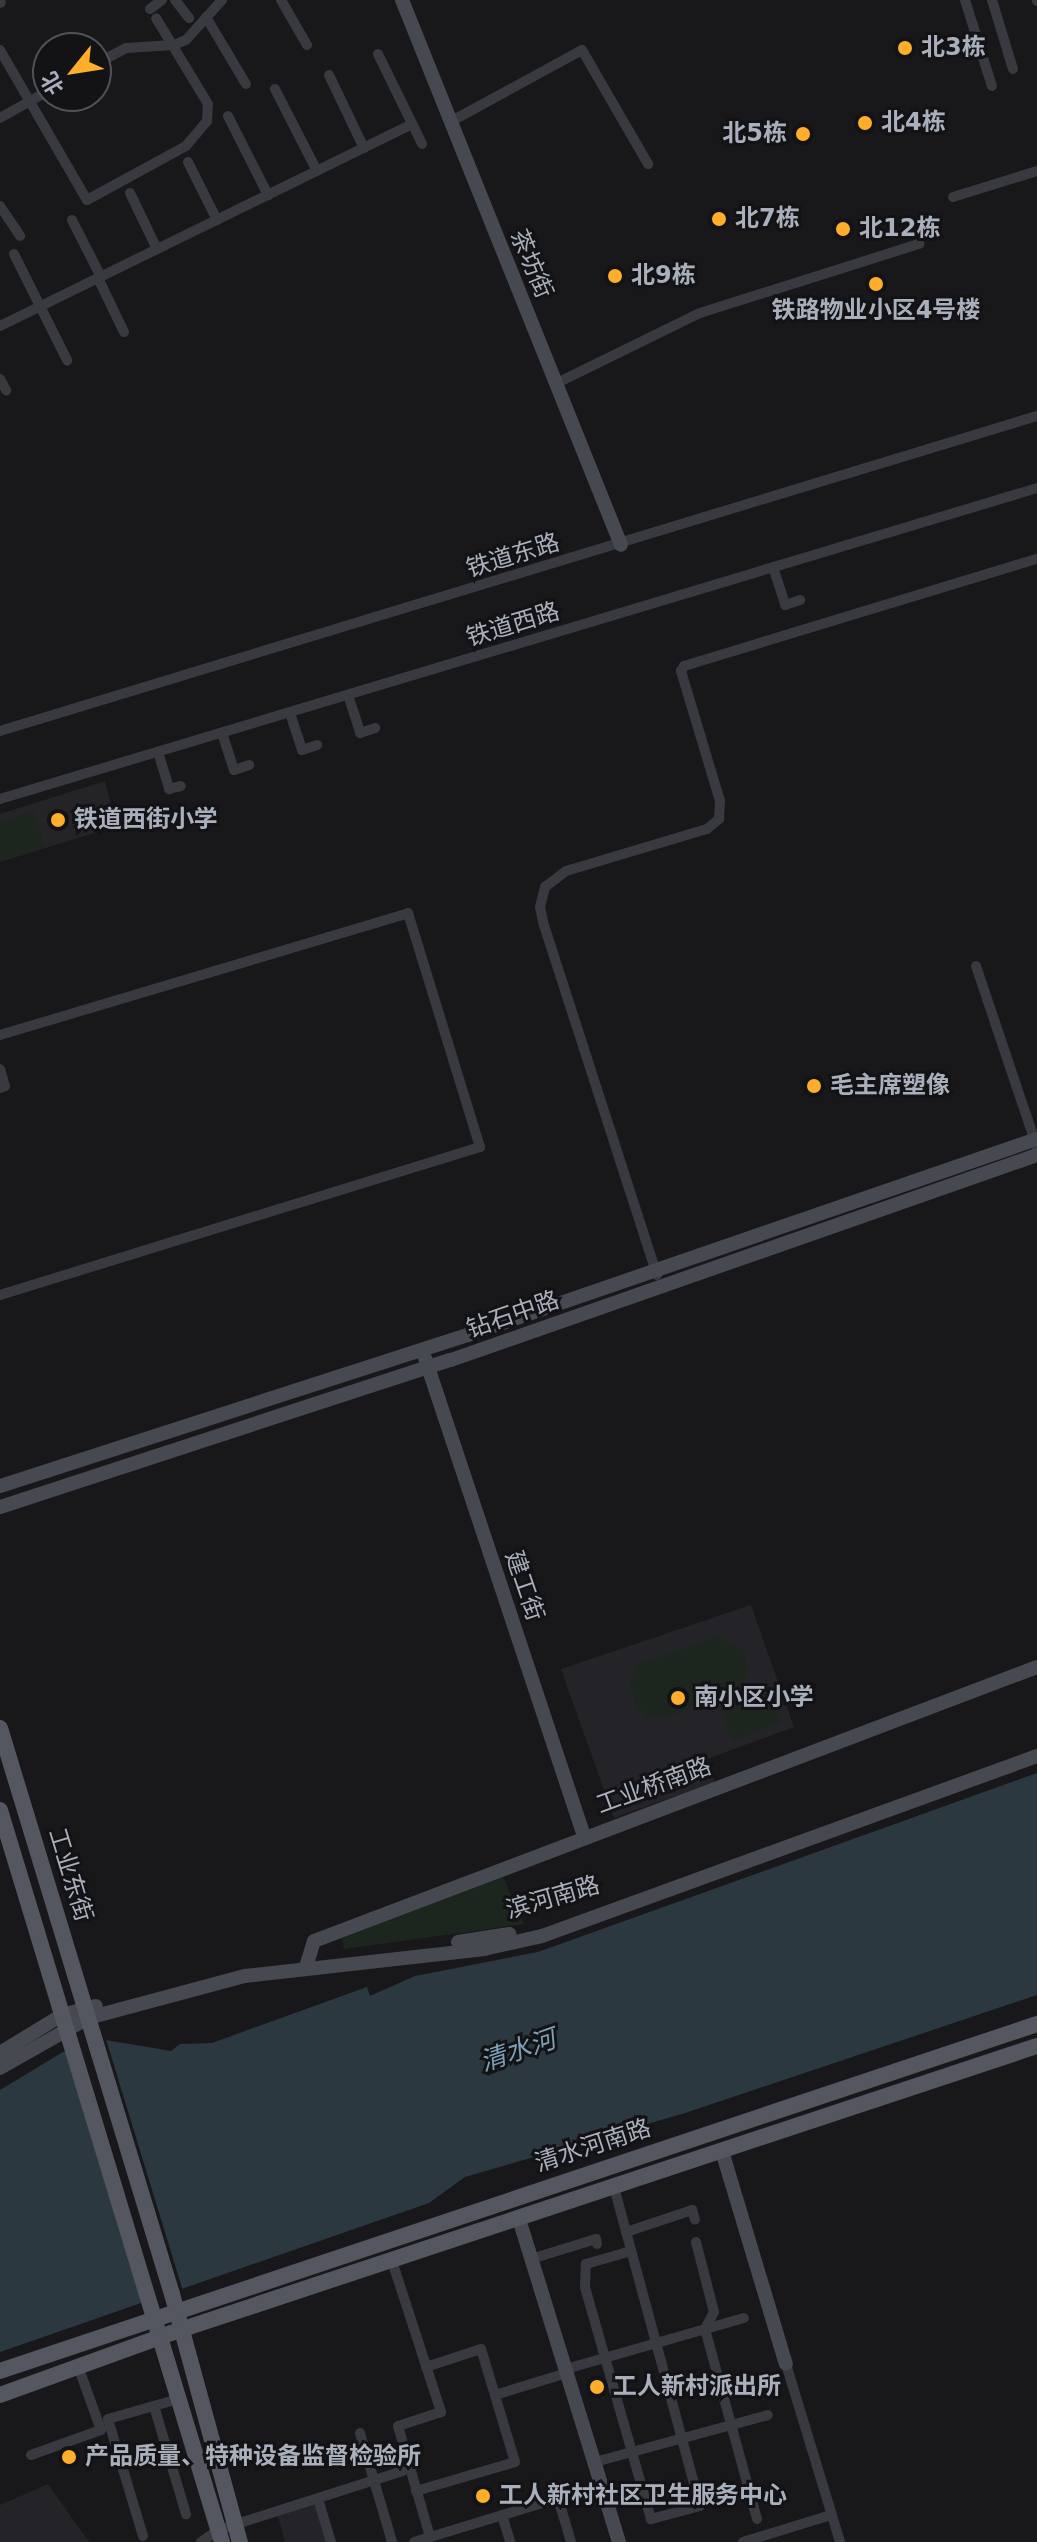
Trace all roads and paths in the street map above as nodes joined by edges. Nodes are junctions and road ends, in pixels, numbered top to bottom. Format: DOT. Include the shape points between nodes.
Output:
graph roads {
  1 [pos="162,0"];
  2 [pos="175,0"];
  3 [pos="222,0"];
  4 [pos="281,0"];
  5 [pos="402,0"];
  6 [pos="965,0"];
  7 [pos="992,0"];
  8 [pos="206,17"];
  9 [pos="189,18"];
  10 [pos="174,45"];
  11 [pos="307,45"];
  12 [pos="0,50"];
  13 [pos="378,54"];
  14 [pos="112,55"];
  15 [pos="1013,69"];
  16 [pos="329,75"];
  17 [pos="246,84"];
  18 [pos="992,86"];
  19 [pos="275,89"];
  20 [pos="32,99"];
  21 [pos="29,101"];
  22 [pos="228,116"];
  23 [pos="0,118"];
  24 [pos="450,122"];
  25 [pos="412,124"];
  26 [pos="422,144"];
  27 [pos="364,148"];
  28 [pos="188,162"];
  29 [pos="648,164"];
  30 [pos="317,171"];
  31 [pos="1037,171"];
  32 [pos="130,193"];
  33 [pos="268,195"];
  34 [pos="953,197"];
  35 [pos="0,206"];
  36 [pos="72,220"];
  37 [pos="217,220"];
  38 [pos="20,236"];
  39 [pos="919,244"];
  40 [pos="157,249"];
  41 [pos="14,254"];
  42 [pos="99,277"];
  43 [pos="40,307"];
  44 [pos="0,326"];
  45 [pos="124,332"];
  46 [pos="67,360"];
  47 [pos="0,379"];
  48 [pos="557,383"];
  49 [pos="6,390"];
  50 [pos="1037,416"];
  51 [pos="1037,488"];
  52 [pos="621,545"];
  53 [pos="1037,559"];
  54 [pos="773,567"];
  55 [pos="800,600"];
  56 [pos="348,695"];
  57 [pos="290,713"];
  58 [pos="375,728"];
  59 [pos="0,731"];
  60 [pos="222,733"];
  61 [pos="317,745"];
  62 [pos="158,752"];
  63 [pos="249,765"];
  64 [pos="181,786"];
  65 [pos="0,799"];
  66 [pos="976,966"];
  67 [pos="0,1035"];
  68 [pos="0,1069"];
  69 [pos="0,1088"];
  70 [pos="1036,1145"];
  71 [pos="655,1271"];
  72 [pos="660,1286"];
  73 [pos="0,1295"];
  74 [pos="422,1350"];
  75 [pos="427,1367"];
  76 [pos="0,1486"];
  77 [pos="0,1507"];
  78 [pos="1037,1667"];
  79 [pos="0,1728"];
  80 [pos="1037,1748"];
  81 [pos="1037,1756"];
  82 [pos="0,1810"];
  83 [pos="584,1836"];
  84 [pos="7,1860"];
  85 [pos="306,1963"];
  86 [pos="87,2013"];
  87 [pos="1037,2024"];
  88 [pos="66,2029"];
  89 [pos="1037,2046"];
  90 [pos="0,2053"];
  91 [pos="0,2068"];
  92 [pos="722,2151"];
  93 [pos="614,2187"];
  94 [pos="519,2219"];
  95 [pos="695,2220"];
  96 [pos="626,2232"];
  97 [pos="696,2242"];
  98 [pos="597,2244"];
  99 [pos="631,2251"];
  100 [pos="531,2259"];
  101 [pos="392,2261"];
  102 [pos="149,2302"];
  103 [pos="174,2305"];
  104 [pos="744,2318"];
  105 [pos="212,2319"];
  106 [pos="139,2322"];
  107 [pos="705,2329"];
  108 [pos="170,2333"];
  109 [pos="656,2343"];
  110 [pos="135,2346"];
  111 [pos="605,2358"];
  112 [pos="786,2364"];
  113 [pos="78,2366"];
  114 [pos="188,2366"];
  115 [pos="426,2367"];
  116 [pos="0,2371"];
  117 [pos="566,2371"];
  118 [pos="171,2374"];
  119 [pos="0,2395"];
  120 [pos="495,2395"];
  121 [pos="178,2399"];
  122 [pos="154,2406"];
  123 [pos="768,2415"];
  124 [pos="731,2425"];
  125 [pos="360,2433"];
  126 [pos="682,2439"];
  127 [pos="632,2452"];
  128 [pos="31,2455"];
  129 [pos="595,2462"];
  130 [pos="403,2471"];
  131 [pos="374,2480"];
  132 [pos="602,2485"];
  133 [pos="416,2491"];
  134 [pos="558,2498"];
  135 [pos="318,2499"];
  136 [pos="186,2514"];
  137 [pos="502,2515"];
  138 [pos="831,2515"];
  139 [pos="757,2519"];
  140 [pos="238,2534"];
  141 [pos="143,2536"];
  142 [pos="220,2536"];
  143 [pos="430,2537"];
  144 [pos="446,2537"];
  145 [pos="201,2542"];
  146 [pos="331,2542"];
  147 [pos="392,2542"];
  148 [pos="414,2542"];
  149 [pos="510,2542"];
  150 [pos="571,2542"];
  151 [pos="619,2542"];
  152 [pos="743,2542"];
  153 [pos="840,2542"];
  1 -- 10 [label="street" via="153,14"];
  2 -- 9 [label="street"];
  3 -- 8 [label="street"];
  4 -- 11 [label="street"];
  5 -- 24 [label="main road, 茶坊街"];
  6 -- 18 [label="street"];
  7 -- 15 [label="street"];
  8 -- 10 [label="street"];
  8 -- 17 [label="street"];
  10 -- 14 [label="street" via="126,48"];
  10 -- 21 [label="street" via="208,104 202,130 186,146 87,200"];
  12 -- 21 [label="street"];
  13 -- 25 [label="street"];
  16 -- 27 [label="street"];
  19 -- 30 [label="street"];
  20 -- 21 [label="street"];
  21 -- 23 [label="street"];
  22 -- 33 [label="street"];
  24 -- 29 [label="street" via="582,50"];
  24 -- 48 [label="main road, 茶坊街"];
  25 -- 26 [label="street"];
  25 -- 27 [label="street"];
  27 -- 30 [label="street"];
  28 -- 37 [label="street"];
  30 -- 33 [label="street"];
  31 -- 34 [label="street"];
  32 -- 40 [label="street"];
  33 -- 37 [label="street"];
  35 -- 38 [label="street"];
  36 -- 42 [label="street"];
  37 -- 40 [label="street"];
  39 -- 48 [label="street" via="700,313"];
  40 -- 42 [label="street"];
  41 -- 43 [label="street"];
  42 -- 43 [label="street"];
  42 -- 45 [label="street"];
  43 -- 44 [label="street"];
  43 -- 46 [label="street"];
  47 -- 49 [label="street"];
  48 -- 52 [label="main road, 茶坊街"];
  50 -- 52 [label="street, 铁道东路"];
  51 -- 54 [label="street, 铁道西路"];
  52 -- 59 [label="street, 铁道东路"];
  53 -- 71 [label="street" via="684,666 681,671 720,801 719,819 707,829 566,871 545,887 543,921"];
  54 -- 55 [label="street" via="785,605"];
  54 -- 56 [label="street, 铁道西路"];
  56 -- 57 [label="street, 铁道西路"];
  56 -- 58 [label="street" via="360,733"];
  57 -- 60 [label="street, 铁道西路"];
  57 -- 61 [label="street" via="302,750"];
  60 -- 62 [label="street, 铁道西路"];
  60 -- 63 [label="street" via="234,770"];
  62 -- 64 [label="street" via="169,789"];
  62 -- 65 [label="street, 铁道西路"];
  66 -- 70 [label="street"];
  67 -- 73 [label="street" via="408,913 480,1147"];
  68 -- 69 [label="street" via="5,1086"];
  70 -- 71 [label="main road, 钻石中路"];
  70 -- 72 [label="main road, 钻石中路"];
  71 -- 72 [label="street"];
  71 -- 74 [label="main road, 钻石中路"];
  72 -- 75 [label="main road, 钻石中路"];
  74 -- 75 [label="main road, 建工街"];
  74 -- 76 [label="main road, 钻石中路"];
  75 -- 77 [label="main road, 钻石中路"];
  75 -- 83 [label="main road, 建工街"];
  78 -- 83 [label="main road, 工业桥南路"];
  79 -- 86 [label="main road, 工业东街"];
  80 -- 85 [label="main road, 滨河南路" via="536,1930"];
  81 -- 85 [label="main road, 滨河南路" via="542,1936 484,1949"];
  82 -- 84 [label="main road, 工业东街"];
  83 -- 85 [label="main road, 工业桥南路" via="314,1941"];
  84 -- 88 [label="main road, 工业东街"];
  85 -- 86 [label="main road, 滨河南路"];
  86 -- 88 [label="main road, 滨河南路"];
  86 -- 103 [label="main road, 工业东街"];
  87 -- 103 [label="main road, 清水河南路"];
  88 -- 90 [label="main road"];
  88 -- 91 [label="main road"];
  88 -- 102 [label="main road, 工业东街"];
  89 -- 92 [label="main road, 清水河南路"];
  92 -- 93 [label="main road, 清水河南路"];
  92 -- 112 [label="main road"];
  93 -- 94 [label="main road, 清水河南路"];
  93 -- 96 [label="street"];
  94 -- 100 [label="main road"];
  94 -- 101 [label="main road, 清水河南路"];
  95 -- 96 [label="street" via="692,2210"];
  96 -- 99 [label="street"];
  97 -- 107 [label="street" via="714,2312"];
  98 -- 100 [label="street" via="596,2239"];
  99 -- 109 [label="street"];
  99 -- 111 [label="street" via="586,2264 585,2287"];
  100 -- 117 [label="main road"];
  101 -- 105 [label="main road, 清水河南路"];
  101 -- 115 [label="street"];
  102 -- 106 [label="main road"];
  102 -- 108 [label="main road, 工业东街"];
  103 -- 106 [label="main road, 清水河南路"];
  103 -- 108 [label="main road, 工业东街"];
  104 -- 107 [label="street"];
  105 -- 108 [label="main road, 清水河南路"];
  105 -- 114 [label="main road" via="192,2341"];
  106 -- 116 [label="main road, 清水河南路"];
  107 -- 109 [label="street"];
  107 -- 124 [label="street"];
  108 -- 110 [label="main road, 清水河南路"];
  108 -- 114 [label="main road"];
  108 -- 118 [label="main road"];
  109 -- 111 [label="street"];
  109 -- 126 [label="street"];
  110 -- 113 [label="main road, 清水河南路"];
  110 -- 118 [label="main road" via="157,2354"];
  111 -- 117 [label="street"];
  111 -- 127 [label="street"];
  112 -- 138 [label="street"];
  113 -- 119 [label="main road, 清水河南路"];
  113 -- 128 [label="street" via="101,2430"];
  114 -- 140 [label="main road"];
  115 -- 120 [label="street" via="481,2349"];
  115 -- 133 [label="street" via="441,2412 398,2426"];
  117 -- 120 [label="street"];
  117 -- 129 [label="main road"];
  118 -- 121 [label="main road"];
  120 -- 133 [label="street" via="515,2462"];
  121 -- 122 [label="street"];
  121 -- 142 [label="main road"];
  122 -- 136 [label="street"];
  122 -- 141 [label="street" via="108,2419"];
  123 -- 124 [label="street"];
  124 -- 126 [label="street"];
  124 -- 139 [label="street"];
  125 -- 131 [label="street"];
  126 -- 127 [label="street"];
  126 -- 127 [label="street" via="700,2506 664,2516 651,2519"];
  127 -- 129 [label="street"];
  129 -- 132 [label="main road"];
  130 -- 131 [label="street"];
  131 -- 135 [label="street"];
  131 -- 147 [label="street"];
  132 -- 134 [label="street"];
  132 -- 151 [label="main road"];
  133 -- 143 [label="street"];
  134 -- 137 [label="street"];
  134 -- 150 [label="street"];
  135 -- 140 [label="street"];
  135 -- 146 [label="street"];
  137 -- 144 [label="street"];
  137 -- 149 [label="street"];
  138 -- 152 [label="street"];
  138 -- 153 [label="street"];
  140 -- 142 [label="street"];
  142 -- 145 [label="street"];
  143 -- 144 [label="street"];
  143 -- 148 [label="street"];
}
